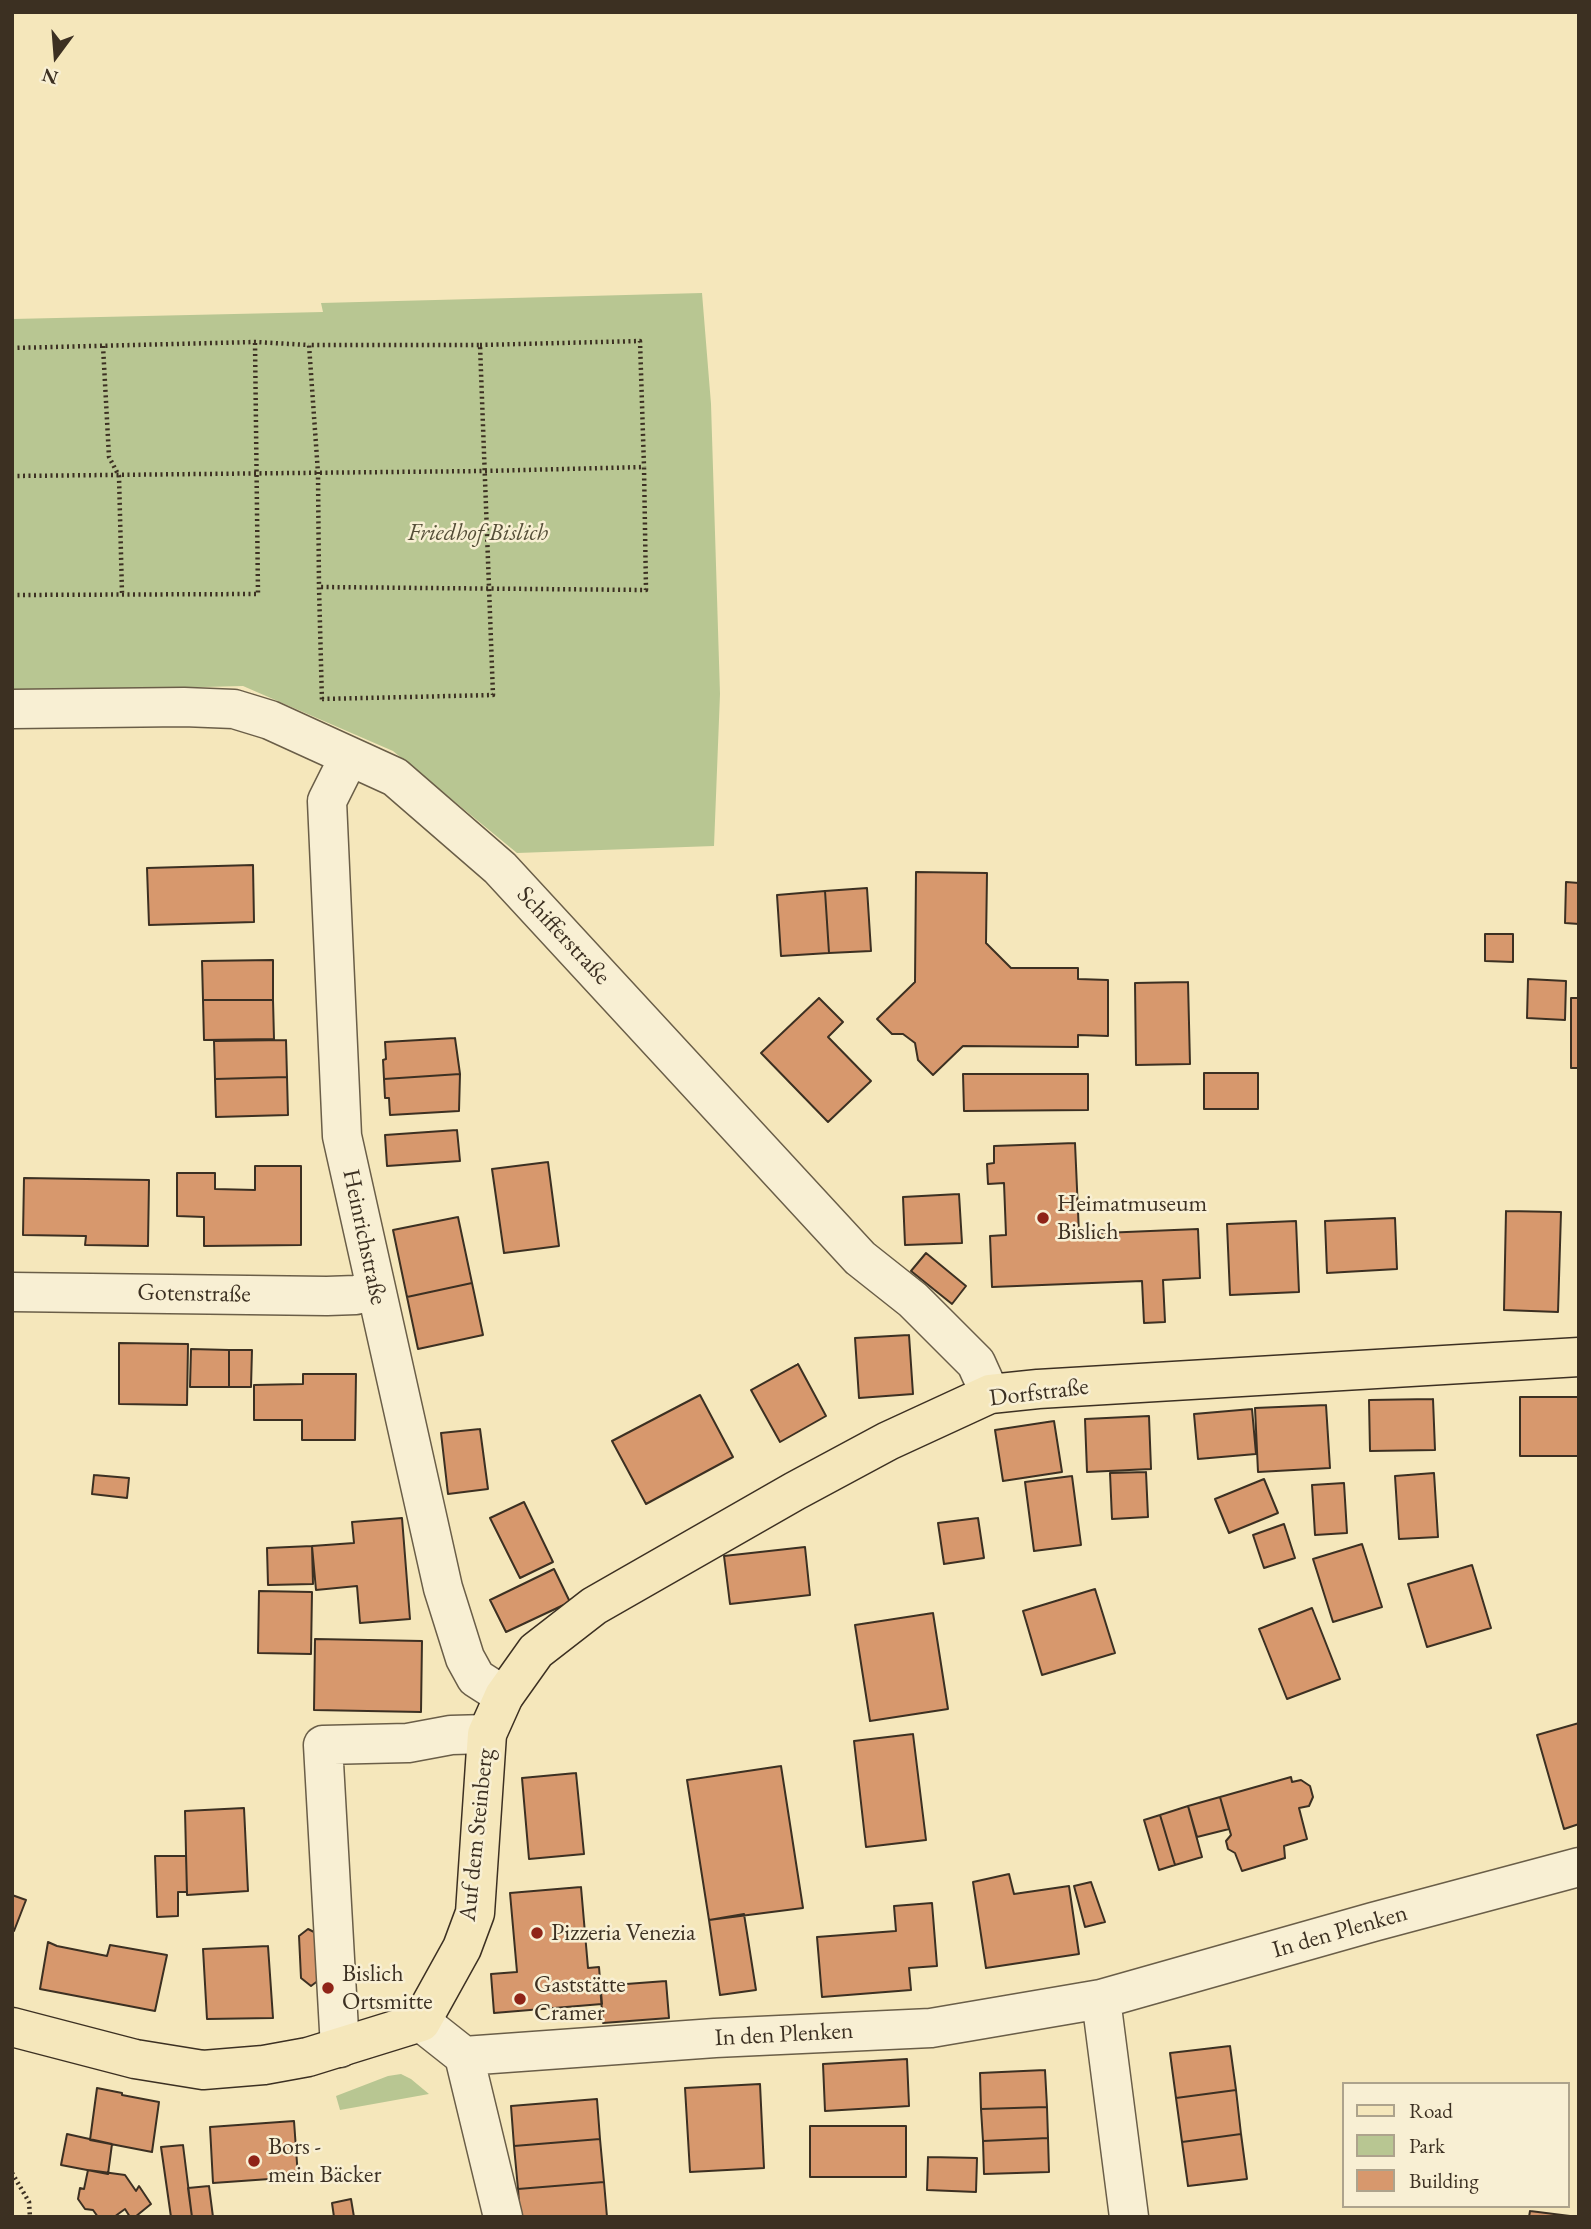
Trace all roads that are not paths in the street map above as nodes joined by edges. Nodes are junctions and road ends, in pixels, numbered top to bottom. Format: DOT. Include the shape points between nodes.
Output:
graph roads {
  1 [pos="12,709"];
  2 [pos="336,751"];
  3 [pos="375,1289"];
  4 [pos="12,1292"];
  5 [pos="1579,1357"];
  6 [pos="990,1394"];
  7 [pos="504,1696"];
  8 [pos="487,1734"];
  9 [pos="1579,1867"];
  10 [pos="1101,1999"];
  11 [pos="421,2022"];
  12 [pos="12,2027"];
  13 [pos="341,2048"];
  14 [pos="464,2056"];
  15 [pos="503,2217"];
  16 [pos="1129,2217"];
  1 -- 2 [label="street, Schifferstraße" via="234,709 270,720"];
  2 -- 3 [label="street, Heinrichstraße" via="327,801 342,1136"];
  2 -- 6 [label="street, Schifferstraße" via="395,777 500,868 860,1258 913,1300 976,1363"];
  3 -- 4 [label="street, Gotenstraße" via="327,1296"];
  3 -- 7 [label="street, Heinrichstraße" via="443,1588 461,1646 476,1678"];
  5 -- 6 [label="main road, Dorfstraße"];
  6 -- 7 [label="main road, Dorfstraße" via="888,1441 594,1606 536,1651"];
  7 -- 8 [label="main road, Auf dem Steinberg"];
  8 -- 11 [label="main road, Auf dem Steinberg" via="475,1913 462,1948"];
  8 -- 13 [label="street" via="408,1743 323,1745"];
  9 -- 10 [label="street, In den Plenken"];
  10 -- 14 [label="street, In den Plenken" via="931,2028"];
  10 -- 16 [label="street"];
  11 -- 13 [label="main road"];
  11 -- 14 [label="street"];
  12 -- 13 [label="main road" via="135,2059 203,2070 264,2065"];
  14 -- 15 [label="street"];
}
